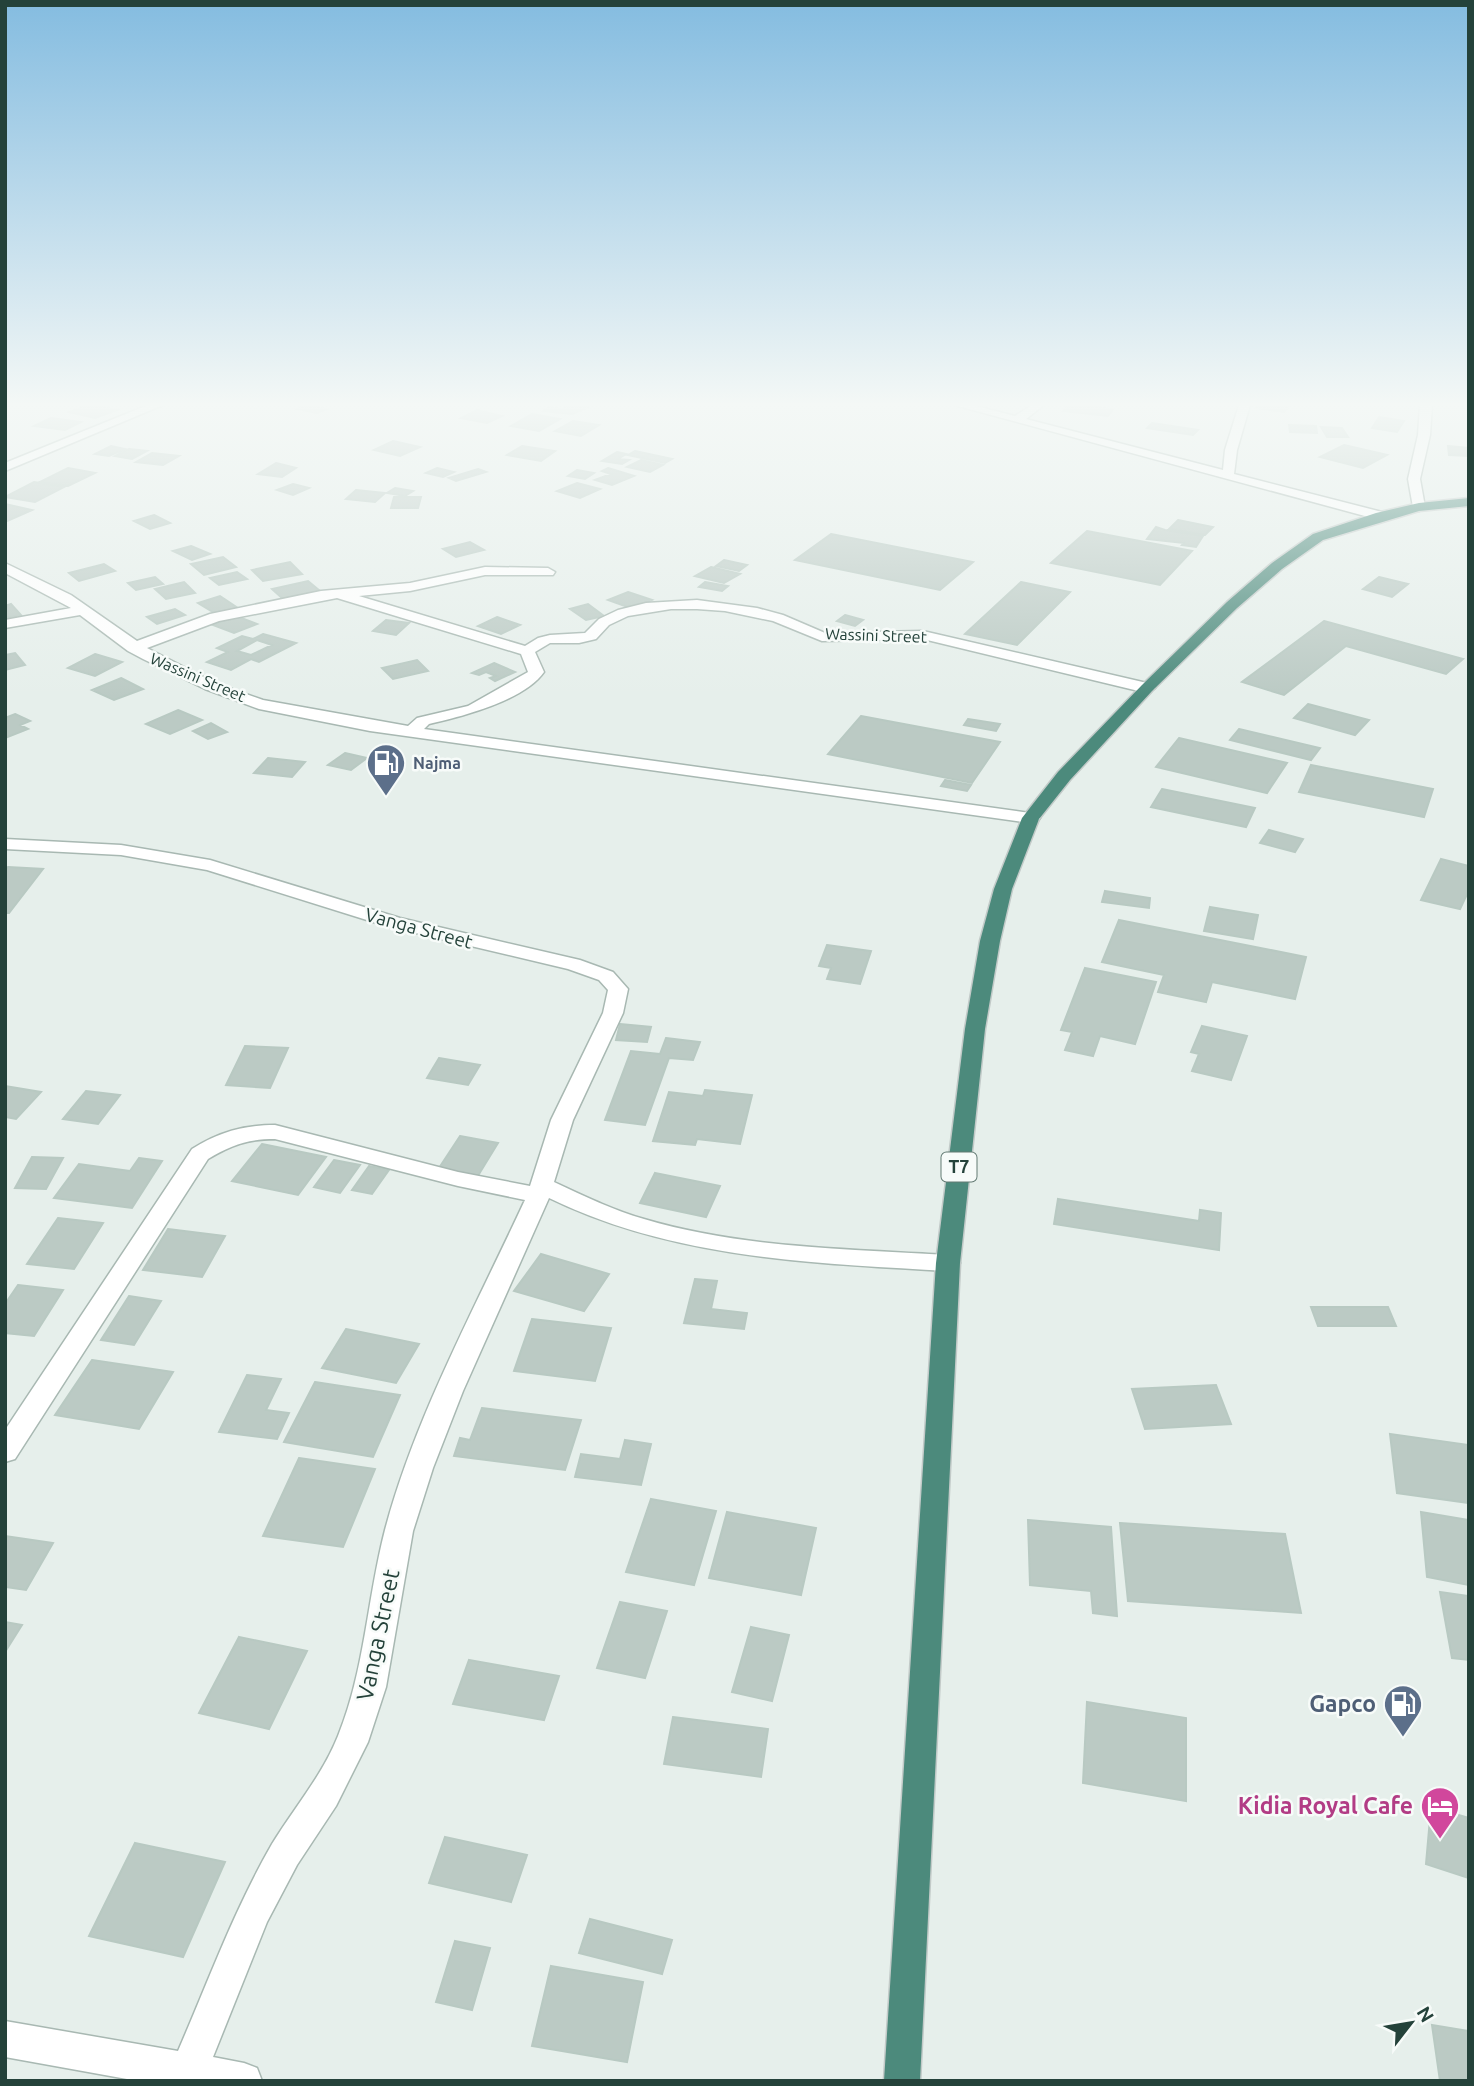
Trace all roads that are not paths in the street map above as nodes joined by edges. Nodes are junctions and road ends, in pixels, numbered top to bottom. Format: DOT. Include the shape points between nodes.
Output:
graph roads {
  1 [pos="1329,502"];
  2 [pos="1418,502"];
  3 [pos="1466,502"];
  4 [pos="1419,507"];
  5 [pos="1381,516"];
  6 [pos="5,567"];
  7 [pos="548,572"];
  8 [pos="334,592"];
  9 [pos="82,610"];
  10 [pos="5,624"];
  11 [pos="133,648"];
  12 [pos="527,650"];
  13 [pos="1147,688"];
  14 [pos="412,731"];
  15 [pos="1031,818"];
  16 [pos="5,845"];
  17 [pos="541,1191"];
  18 [pos="948,1263"];
  19 [pos="5,1452"];
  20 [pos="5,2039"];
  21 [pos="188,2073"];
  22 [pos="244,2081"];
  23 [pos="902,2081"];
  1 -- 5 [label="street"];
  2 -- 4 [label="street"];
  3 -- 4 [label="highway, T7"];
  4 -- 5 [label="highway, T7"];
  5 -- 13 [label="highway, T7" via="1318,537 1277,566"];
  6 -- 9 [label="street, Wassini Street"];
  7 -- 8 [label="street" via="493,570 410,587"];
  8 -- 11 [label="street" via="235,612"];
  8 -- 12 [label="street"];
  9 -- 10 [label="street"];
  9 -- 11 [label="street, Wassini Street"];
  11 -- 14 [label="street, Wassini Street" via="259,704"];
  12 -- 13 [label="street, Wassini Street" via="543,639 590,637 601,624 627,611 699,604 771,617 808,627 822,636 923,635"];
  12 -- 14 [label="street" via="536,672 532,678 473,709 423,721"];
  13 -- 15 [label="highway, T7"];
  14 -- 15 [label="street, Wassini Street"];
  15 -- 18 [label="highway, T7" via="1003,889 990,941"];
  16 -- 17 [label="street, Vanga Street" via="74,846 176,857 393,922 573,964 606,976 618,989 613,1013 562,1120"];
  17 -- 18 [label="street" via="618,1220 744,1248"];
  17 -- 19 [label="street" via="458,1179 275,1132 253,1132 215,1143 200,1154"];
  17 -- 21 [label="street, Vanga Street" via="419,1468 398,1531 370,1687 352,1742 254,1913"];
  18 -- 23 [label="highway, T7"];
  20 -- 21 [label="street"];
  21 -- 22 [label="street"];
}
